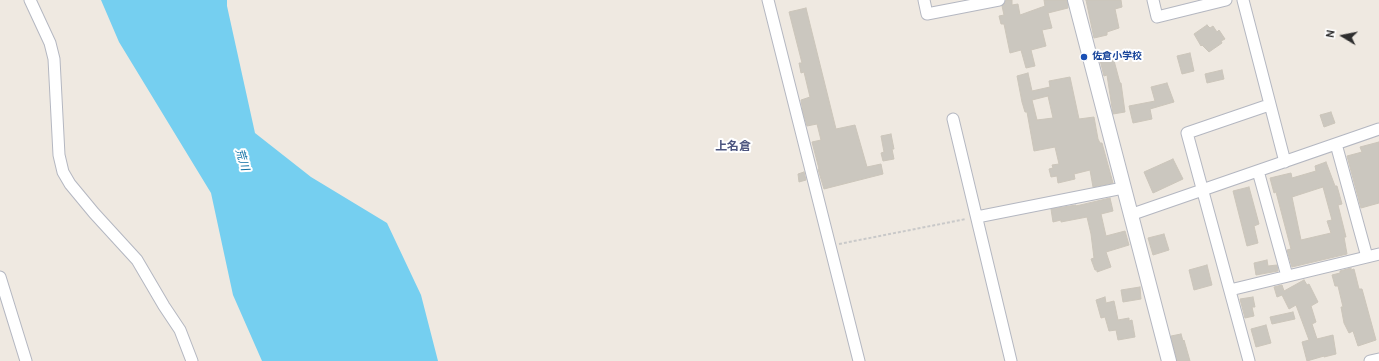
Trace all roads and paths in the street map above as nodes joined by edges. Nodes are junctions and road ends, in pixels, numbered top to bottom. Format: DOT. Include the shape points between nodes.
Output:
graph roads {
  1 [pos="30,0"];
  2 [pos="768,0"];
  3 [pos="924,0"];
  4 [pos="999,0"];
  5 [pos="1075,0"];
  6 [pos="1153,0"];
  7 [pos="1226,0"];
  8 [pos="1243,0"];
  9 [pos="1269,105"];
  10 [pos="953,119"];
  11 [pos="1379,129"];
  12 [pos="1336,144"];
  13 [pos="1285,162"];
  14 [pos="1258,171"];
  15 [pos="1123,188"];
  16 [pos="1203,190"];
  17 [pos="1130,215"];
  18 [pos="977,217"];
  19 [pos="830,246"];
  20 [pos="1379,254"];
  21 [pos="1367,257"];
  22 [pos="1287,276"];
  23 [pos="0,278"];
  24 [pos="1230,290"];
  25 [pos="1379,359"];
  26 [pos="26,361"];
  27 [pos="192,361"];
  28 [pos="859,361"];
  29 [pos="1011,361"];
  30 [pos="1169,361"];
  31 [pos="1249,361"];
  32 [pos="1370,361"];
  1 -- 27 [label="street" via="50,43 54,59 58,155 63,172 94,213 137,260 180,330"];
  2 -- 19 [label="street"];
  3 -- 4 [label="street" via="927,14"];
  5 -- 15 [label="street"];
  6 -- 7 [label="street" via="1157,16"];
  8 -- 9 [label="street"];
  9 -- 13 [label="street"];
  9 -- 16 [label="street" via="1187,133"];
  10 -- 18 [label="street"];
  11 -- 12 [label="street"];
  12 -- 13 [label="street"];
  12 -- 21 [label="street"];
  13 -- 14 [label="street"];
  14 -- 16 [label="street"];
  14 -- 22 [label="street"];
  15 -- 17 [label="street"];
  15 -- 18 [label="street"];
  16 -- 17 [label="street"];
  16 -- 24 [label="street"];
  17 -- 30 [label="street"];
  18 -- 19 [label="path"];
  18 -- 29 [label="street"];
  19 -- 28 [label="street"];
  20 -- 21 [label="street"];
  21 -- 22 [label="street"];
  22 -- 24 [label="street"];
  23 -- 26 [label="street"];
  24 -- 31 [label="street"];
  25 -- 32 [label="street"];
}
